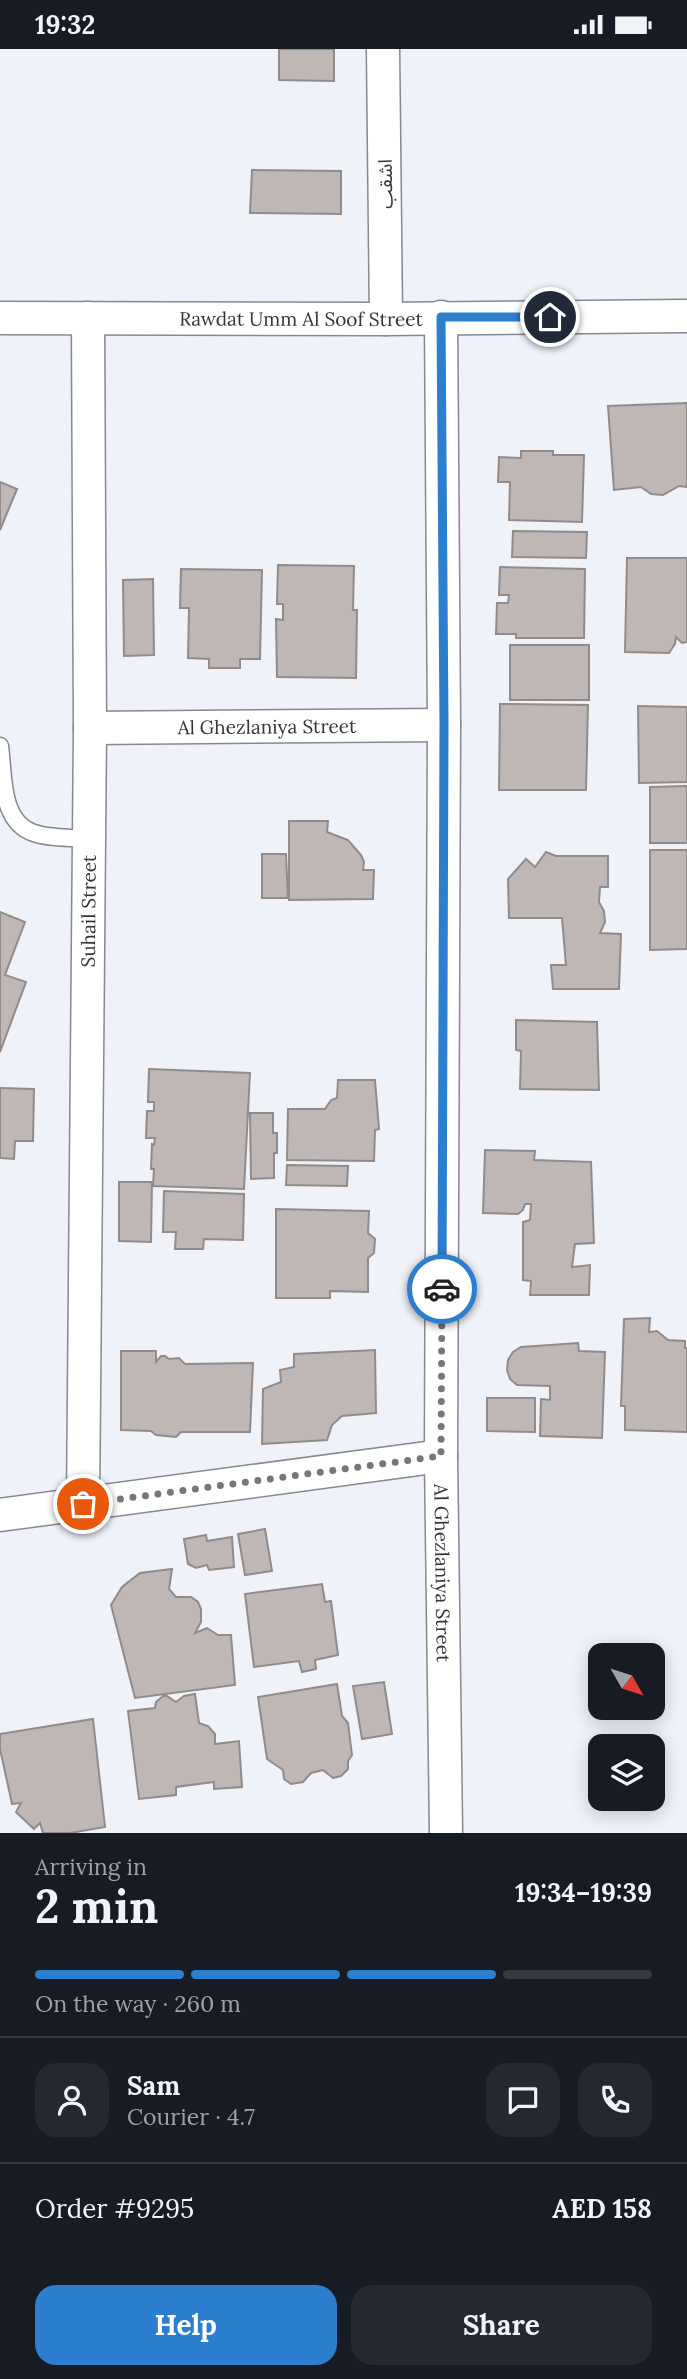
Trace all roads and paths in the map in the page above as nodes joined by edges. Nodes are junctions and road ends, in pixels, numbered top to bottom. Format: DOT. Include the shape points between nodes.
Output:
graph roads {
  1 [pos="383,49"];
  2 [pos="687,316"];
  3 [pos="441,317"];
  4 [pos="0,318"];
  5 [pos="88,318"];
  6 [pos="386,319"];
  7 [pos="444,725"];
  8 [pos="90,728"];
  9 [pos="0,747"];
  10 [pos="89,839"];
  11 [pos="441,1456"];
  12 [pos="83,1504"];
  13 [pos="0,1515"];
  14 [pos="446,1833"];
  1 -- 6 [label="street, اشقب"];
  2 -- 3 [label="street, Rawdat Umm Al Soof Street"];
  3 -- 6 [label="street, Rawdat Umm Al Soof Street"];
  3 -- 7 [label="street, Al Ghezlaniya Street"];
  4 -- 5 [label="street, Rawdat Umm Al Soof Street"];
  5 -- 6 [label="street, Rawdat Umm Al Soof Street"];
  5 -- 8 [label="street, Suhail Street"];
  7 -- 8 [label="street, Al Ghezlaniya Street"];
  7 -- 11 [label="street, Al Ghezlaniya Street"];
  8 -- 10 [label="street, Suhail Street"];
  9 -- 10 [label="lane" via="8,810 19,825 35,834"];
  10 -- 12 [label="street, Suhail Street"];
  11 -- 12 [label="street"];
  11 -- 14 [label="street, Al Ghezlaniya Street"];
  12 -- 13 [label="street"];
}
